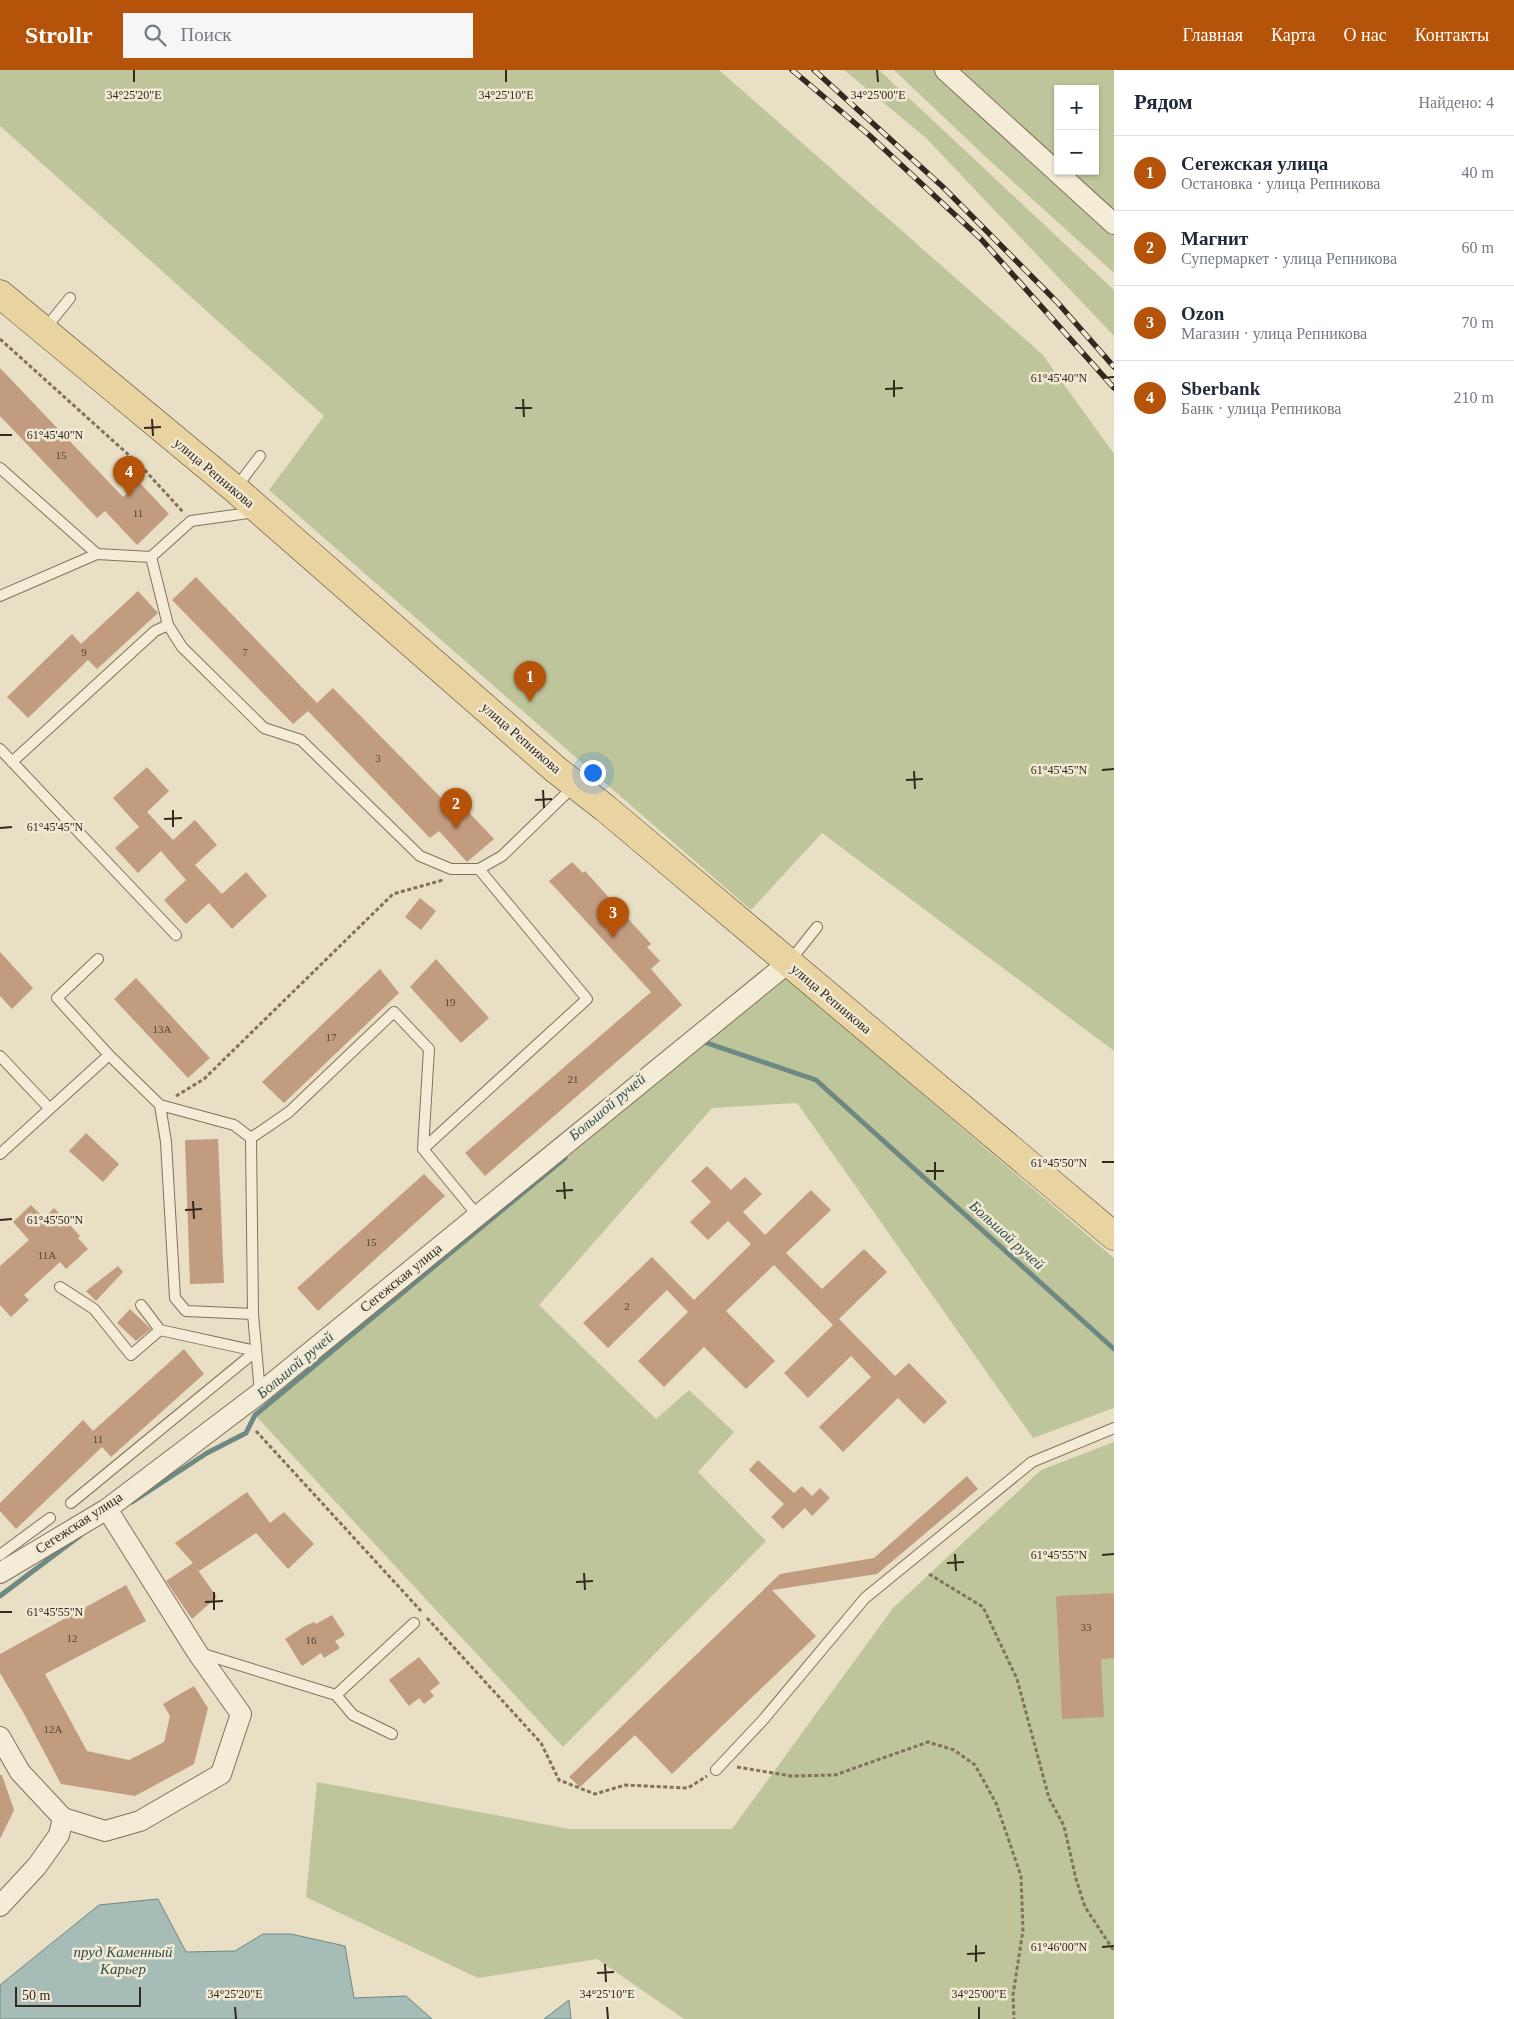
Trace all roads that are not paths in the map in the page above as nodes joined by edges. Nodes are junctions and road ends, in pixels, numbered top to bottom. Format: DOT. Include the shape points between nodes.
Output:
graph roads {
  1 [pos="945,70"];
  2 [pos="1114,224"];
  3 [pos="0,294"];
  4 [pos="70,298"];
  5 [pos="43,331"];
  6 [pos="260,456"];
  7 [pos="0,468"];
  8 [pos="235,490"];
  9 [pos="259,511"];
  10 [pos="97,554"];
  11 [pos="151,557"];
  12 [pos="0,596"];
  13 [pos="168,625"];
  14 [pos="0,749"];
  15 [pos="12,762"];
  16 [pos="575,785"];
  17 [pos="480,869"];
  18 [pos="817,927"];
  19 [pos="176,935"];
  20 [pos="98,959"];
  21 [pos="788,963"];
  22 [pos="109,1055"];
  23 [pos="0,1056"];
  24 [pos="160,1105"];
  25 [pos="49,1108"];
  26 [pos="251,1138"];
  27 [pos="424,1149"];
  28 [pos="0,1154"];
  29 [pos="478,1216"];
  30 [pos="1114,1236"];
  31 [pos="60,1287"];
  32 [pos="141,1305"];
  33 [pos="253,1314"];
  34 [pos="160,1330"];
  35 [pos="256,1351"];
  36 [pos="260,1393"];
  37 [pos="1114,1428"];
  38 [pos="71,1503"];
  39 [pos="107,1508"];
  40 [pos="50,1518"];
  41 [pos="0,1555"];
  42 [pos="0,1573"];
  43 [pos="414,1623"];
  44 [pos="197,1652"];
  45 [pos="336,1695"];
  46 [pos="392,1734"];
  47 [pos="0,1737"];
  48 [pos="716,1770"];
  49 [pos="63,1818"];
  50 [pos="0,1906"];
  1 -- 2 [label="street"];
  3 -- 5 [label="main road, улица Репникова"];
  4 -- 5 [label="lane"];
  5 -- 8 [label="main road, улица Репникова"];
  6 -- 8 [label="lane"];
  7 -- 10 [label="lane"];
  8 -- 9 [label="main road, улица Репникова"];
  9 -- 11 [label="lane" via="191,521"];
  9 -- 16 [label="main road, улица Репникова"];
  10 -- 11 [label="lane"];
  10 -- 12 [label="lane"];
  11 -- 13 [label="lane"];
  13 -- 15 [label="lane" via="155,631"];
  13 -- 17 [label="lane" via="182,647 264,728 301,740 420,856 451,869"];
  14 -- 15 [label="lane"];
  15 -- 19 [label="lane"];
  16 -- 17 [label="lane" via="502,856"];
  16 -- 21 [label="main road, улица Репникова"];
  17 -- 27 [label="lane" via="587,999"];
  18 -- 21 [label="lane"];
  20 -- 22 [label="lane" via="57,998"];
  21 -- 29 [label="street, Сегежская улица"];
  21 -- 30 [label="main road, улица Репникова"];
  22 -- 24 [label="lane"];
  22 -- 25 [label="lane"];
  23 -- 25 [label="lane"];
  24 -- 26 [label="lane" via="234,1125"];
  24 -- 33 [label="lane" via="166,1142 175,1298 186,1311"];
  25 -- 28 [label="lane"];
  26 -- 27 [label="lane" via="289,1112 394,1012 429,1049"];
  26 -- 33 [label="lane"];
  27 -- 29 [label="lane"];
  29 -- 36 [label="street, Сегежская улица"];
  31 -- 34 [label="lane" via="94,1309 131,1355"];
  32 -- 34 [label="lane"];
  33 -- 35 [label="lane"];
  34 -- 35 [label="lane"];
  35 -- 36 [label="lane"];
  35 -- 38 [label="lane"];
  36 -- 39 [label="street, Сегежская улица"];
  37 -- 48 [label="lane" via="1032,1462 865,1598 763,1720"];
  39 -- 42 [label="street, Сегежская улица"];
  39 -- 44 [label="street"];
  40 -- 41 [label="lane"];
  43 -- 45 [label="lane"];
  44 -- 45 [label="lane"];
  44 -- 49 [label="street" via="241,1714 220,1774 140,1821 105,1832"];
  45 -- 46 [label="lane" via="353,1715"];
  47 -- 49 [label="street" via="20,1772"];
  49 -- 50 [label="street" via="59,1835"];
}
